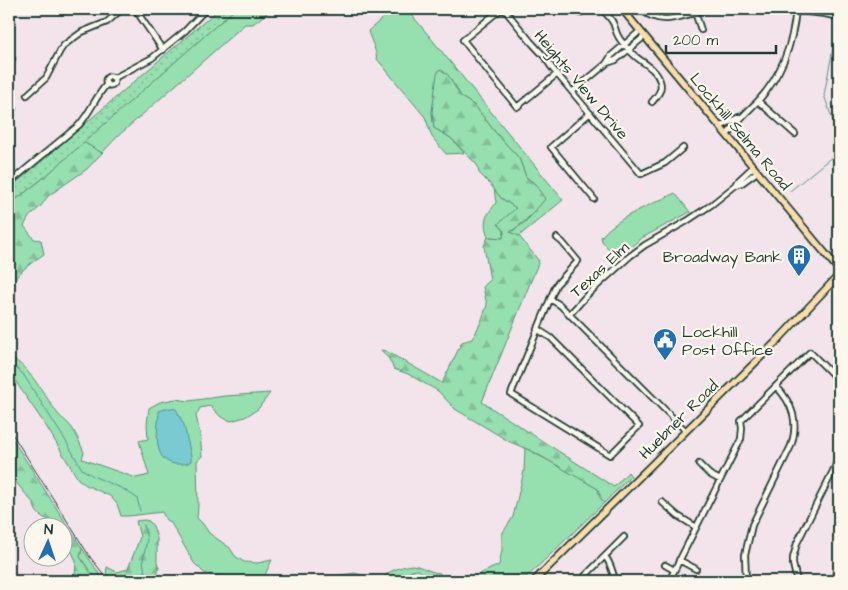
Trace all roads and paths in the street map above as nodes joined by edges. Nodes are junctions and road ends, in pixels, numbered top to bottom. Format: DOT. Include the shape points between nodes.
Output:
graph roads {
  1 [pos="122,9"];
  2 [pos="135,9"];
  3 [pos="206,9"];
  4 [pos="502,9"];
  5 [pos="585,9"];
  6 [pos="602,9"];
  7 [pos="622,9"];
  8 [pos="641,9"];
  9 [pos="707,9"];
  10 [pos="782,9"];
  11 [pos="796,9"];
  12 [pos="696,12"];
  13 [pos="580,13"];
  14 [pos="839,17"];
  15 [pos="640,30"];
  16 [pos="701,30"];
  17 [pos="645,36"];
  18 [pos="624,44"];
  19 [pos="163,50"];
  20 [pos="629,50"];
  21 [pos="606,64"];
  22 [pos="557,74"];
  23 [pos="572,92"];
  24 [pos="27,95"];
  25 [pos="758,101"];
  26 [pos="652,102"];
  27 [pos="590,114"];
  28 [pos="742,116"];
  29 [pos="720,127"];
  30 [pos="795,134"];
  31 [pos="727,135"];
  32 [pos="683,148"];
  33 [pos="755,169"];
  34 [pos="9,183"];
  35 [pos="594,199"];
  36 [pos="557,238"];
  37 [pos="839,270"];
  38 [pos="839,275"];
  39 [pos="550,299"];
  40 [pos="569,315"];
  41 [pos="537,329"];
  42 [pos="839,381"];
  43 [pos="776,386"];
  44 [pos="686,431"];
  45 [pos="839,455"];
  46 [pos="699,464"];
  47 [pos="720,480"];
  48 [pos="662,502"];
  49 [pos="696,527"];
  50 [pos="624,537"];
  51 [pos="605,556"];
  52 [pos="679,560"];
  53 [pos="665,565"];
  54 [pos="839,566"];
  55 [pos="696,569"];
  56 [pos="674,570"];
  57 [pos="534,581"];
  58 [pos="580,581"];
  59 [pos="615,581"];
  60 [pos="669,581"];
  61 [pos="746,581"];
  62 [pos="797,581"];
  63 [pos="833,581"];
  1 -- 24 [label="street" via="107,22 82,32 64,45 46,78"];
  2 -- 19 [label="street"];
  3 -- 19 [label="street"];
  4 -- 22 [label="street, Heights View Drive"];
  4 -- 22 [label="street" via="463,40 517,107"];
  5 -- 13 [label="street"];
  6 -- 18 [label="street"];
  7 -- 15 [label="main road, Lockhill Selma Road"];
  8 -- 12 [label="street" via="657,19"];
  9 -- 12 [label="street"];
  10 -- 11 [label="street"];
  11 -- 14 [label="street"];
  11 -- 25 [label="street" via="786,56 774,82"];
  12 -- 16 [label="street"];
  15 -- 17 [label="main road, Lockhill Selma Road"];
  15 -- 18 [label="street"];
  17 -- 20 [label="street"];
  17 -- 29 [label="main road, Lockhill Selma Road"];
  18 -- 20 [label="street"];
  18 -- 21 [label="street"];
  19 -- 34 [label="street" via="114,78 113,84 107,84 83,120"];
  20 -- 21 [label="street"];
  20 -- 26 [label="street" via="654,70 660,81 660,92"];
  21 -- 23 [label="street"];
  22 -- 23 [label="street, Heights View Drive"];
  23 -- 27 [label="street, Heights View Drive"];
  25 -- 28 [label="street"];
  25 -- 30 [label="street"];
  27 -- 32 [label="street, Heights View Drive" via="642,174 665,163"];
  27 -- 35 [label="street" via="551,147"];
  28 -- 29 [label="street"];
  28 -- 31 [label="street"];
  29 -- 31 [label="main road, Lockhill Selma Road"];
  31 -- 33 [label="main road, Lockhill Selma Road"];
  33 -- 37 [label="main road, Lockhill Selma Road"];
  33 -- 40 [label="street, Texas Elm" via="742,183 711,205 630,256"];
  36 -- 39 [label="street" via="578,261 556,285"];
  38 -- 44 [label="main road, Huebner Road"];
  39 -- 40 [label="street"];
  39 -- 41 [label="street"];
  40 -- 44 [label="street, Texas Elm"];
  41 -- 41 [label="street" via="511,394 610,455 639,426 552,338"];
  42 -- 43 [label="street" via="810,352"];
  43 -- 47 [label="street" via="741,421 741,439"];
  43 -- 61 [label="street" via="792,409 794,436 748,535"];
  44 -- 57 [label="main road, Huebner Road"];
  45 -- 62 [label="street" via="797,543 793,564"];
  46 -- 47 [label="street"];
  47 -- 49 [label="street"];
  48 -- 49 [label="street"];
  49 -- 52 [label="street"];
  50 -- 51 [label="street"];
  51 -- 58 [label="street"];
  51 -- 59 [label="street"];
  52 -- 55 [label="street"];
  52 -- 56 [label="street"];
  53 -- 56 [label="street"];
  54 -- 63 [label="street"];
  56 -- 60 [label="street"];
}
